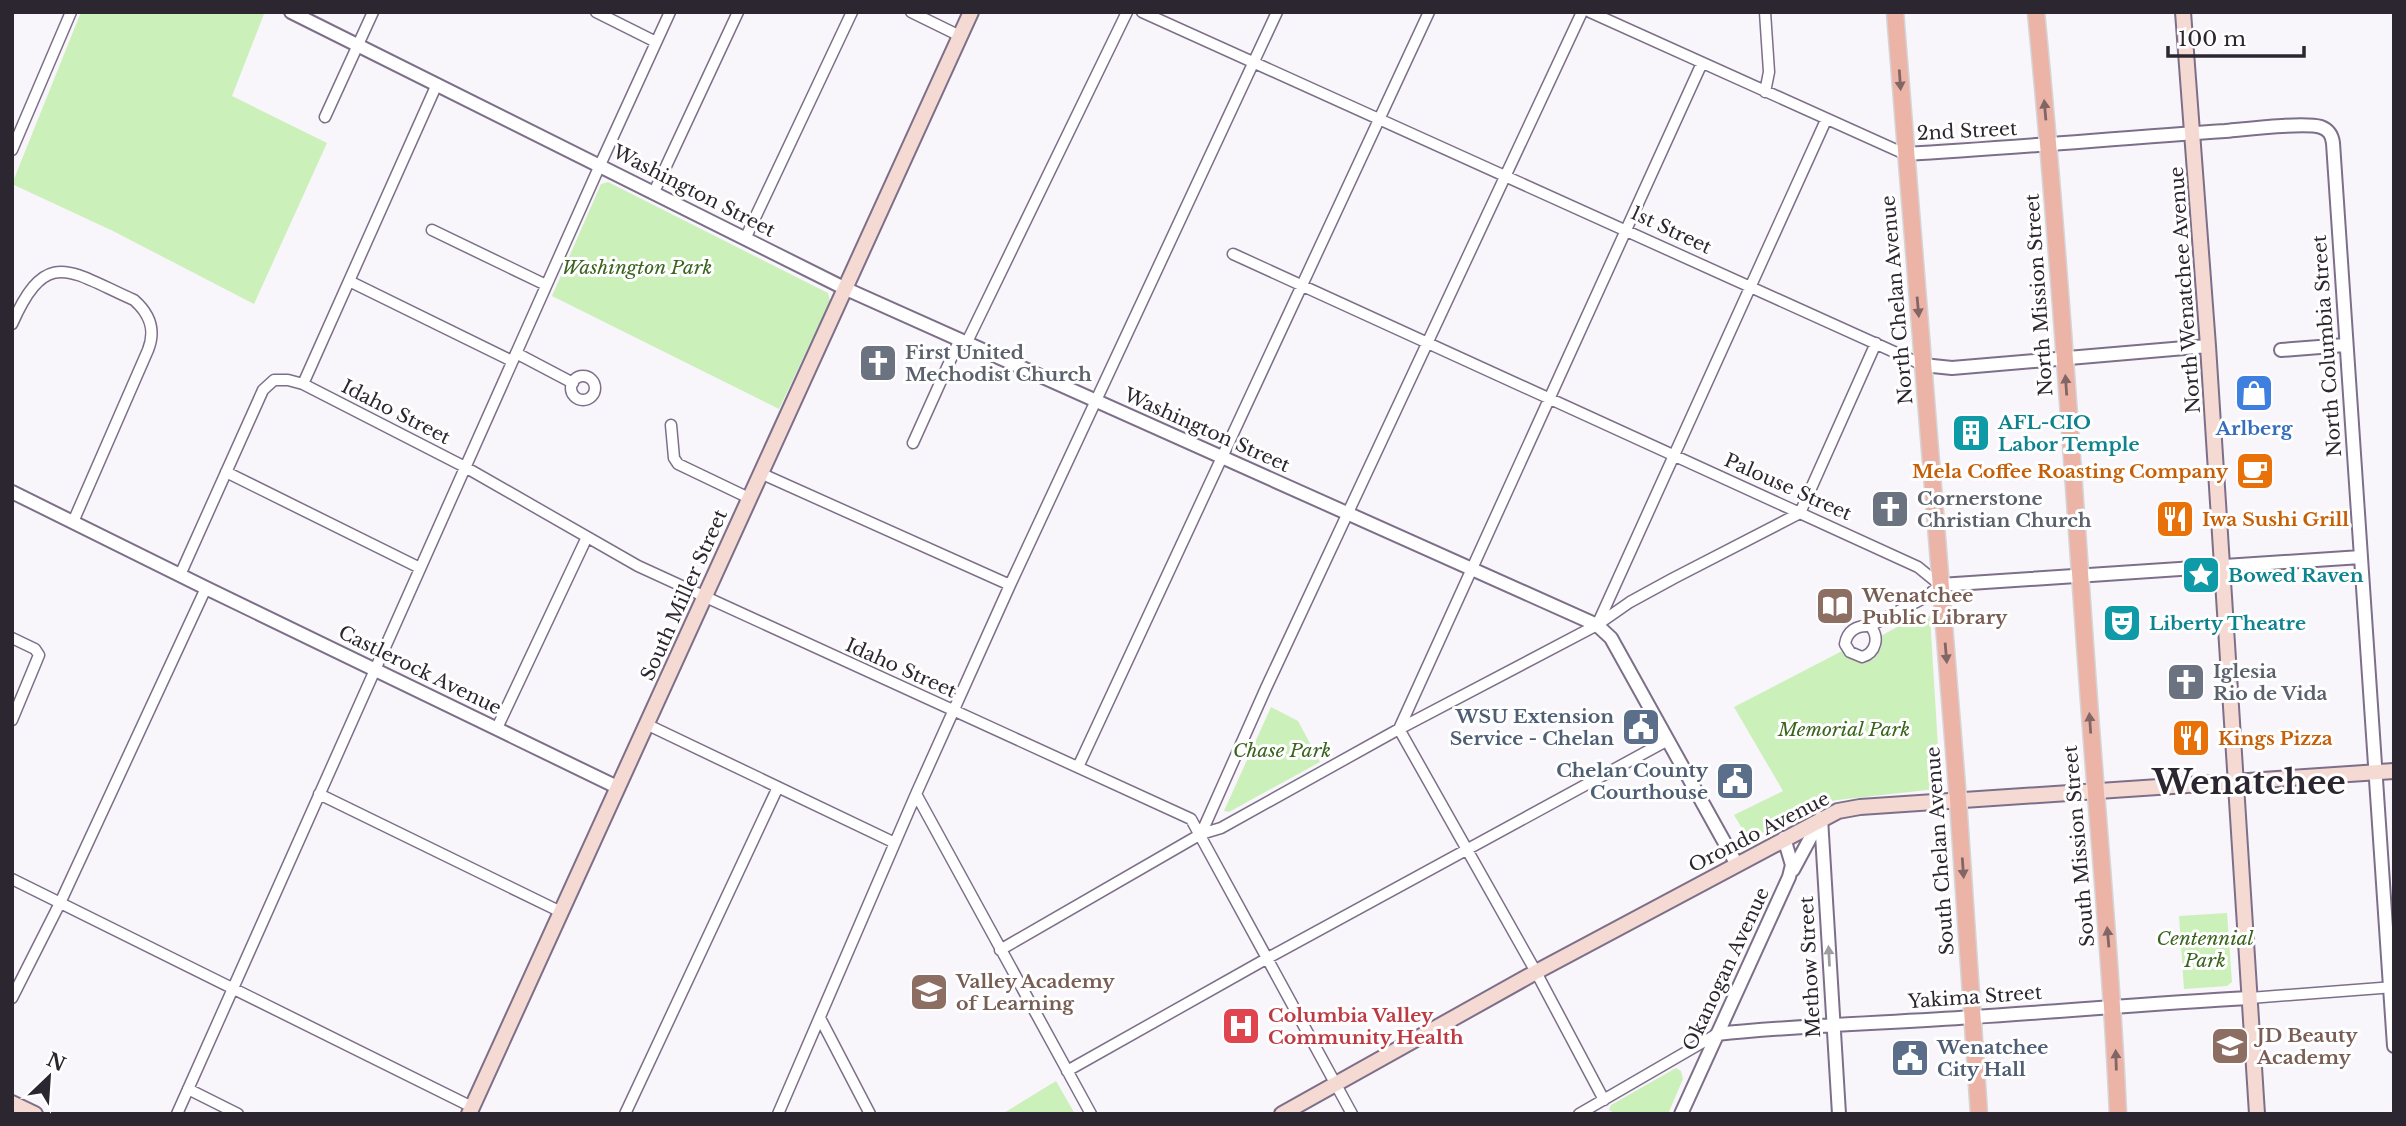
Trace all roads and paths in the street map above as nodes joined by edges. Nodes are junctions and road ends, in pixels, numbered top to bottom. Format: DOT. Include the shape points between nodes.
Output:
graph roads {
  1 [pos="71,12"];
  2 [pos="291,12"];
  3 [pos="373,12"];
  4 [pos="596,12"];
  5 [pos="670,12"];
  6 [pos="738,12"];
  7 [pos="852,12"];
  8 [pos="911,12"];
  9 [pos="971,12"];
  10 [pos="1127,12"];
  11 [pos="1142,12"];
  12 [pos="1277,12"];
  13 [pos="1429,12"];
  14 [pos="1582,12"];
  15 [pos="1590,12"];
  16 [pos="1765,12"];
  17 [pos="1895,12"];
  18 [pos="2036,12"];
  19 [pos="2183,12"];
  20 [pos="960,36"];
  21 [pos="656,42"];
  22 [pos="358,45"];
  23 [pos="1702,62"];
  24 [pos="1253,63"];
  25 [pos="437,84"];
  26 [pos="1765,92"];
  27 [pos="325,117"];
  28 [pos="1379,120"];
  29 [pos="1826,120"];
  30 [pos="2194,133"];
  31 [pos="2330,134"];
  32 [pos="2049,146"];
  33 [pos="12,150"];
  34 [pos="1905,154"];
  35 [pos="600,165"];
  36 [pos="1506,176"];
  37 [pos="654,192"];
  38 [pos="432,230"];
  39 [pos="1626,230"];
  40 [pos="745,239"];
  41 [pos="1233,254"];
  42 [pos="349,281"];
  43 [pos="546,285"];
  44 [pos="1301,286"];
  45 [pos="844,288"];
  46 [pos="1750,288"];
  47 [pos="12,324"];
  48 [pos="962,342"];
  49 [pos="1427,343"];
  50 [pos="1876,343"];
  51 [pos="2345,345"];
  52 [pos="2208,346"];
  53 [pos="2281,350"];
  54 [pos="514,357"];
  55 [pos="2064,358"];
  56 [pos="1923,365"];
  57 [pos="573,383"];
  58 [pos="303,384"];
  59 [pos="1550,400"];
  60 [pos="1095,401"];
  61 [pos="671,425"];
  62 [pos="913,443"];
  63 [pos="1673,456"];
  64 [pos="1221,457"];
  65 [pos="465,467"];
  66 [pos="226,472"];
  67 [pos="760,473"];
  68 [pos="13,493"];
  69 [pos="749,498"];
  70 [pos="1348,513"];
  71 [pos="1800,513"];
  72 [pos="73,522"];
  73 [pos="587,537"];
  74 [pos="2361,557"];
  75 [pos="2221,566"];
  76 [pos="420,568"];
  77 [pos="1473,568"];
  78 [pos="180,575"];
  79 [pos="2080,576"];
  80 [pos="1010,585"];
  81 [pos="1940,585"];
  82 [pos="206,588"];
  83 [pos="704,597"];
  84 [pos="1597,625"];
  85 [pos="1870,626"];
  86 [pos="12,638"];
  87 [pos="375,670"];
  88 [pos="953,711"];
  89 [pos="12,720"];
  90 [pos="646,723"];
  91 [pos="497,728"];
  92 [pos="1399,729"];
  93 [pos="1668,740"];
  94 [pos="1078,767"];
  95 [pos="2394,771"];
  96 [pos="2376,772"];
  97 [pos="2235,782"];
  98 [pos="617,787"];
  99 [pos="778,787"];
  100 [pos="2095,791"];
  101 [pos="319,794"];
  102 [pos="916,794"];
  103 [pos="1958,800"];
  104 [pos="1821,818"];
  105 [pos="1201,834"];
  106 [pos="1784,838"];
  107 [pos="895,843"];
  108 [pos="1467,850"];
  109 [pos="1736,863"];
  110 [pos="1789,877"];
  111 [pos="12,879"];
  112 [pos="60,903"];
  113 [pos="561,912"];
  114 [pos="1000,950"];
  115 [pos="1266,959"];
  116 [pos="1536,972"];
  117 [pos="2392,987"];
  118 [pos="233,989"];
  119 [pos="12,998"];
  120 [pos="2250,998"];
  121 [pos="2114,1005"];
  122 [pos="1973,1017"];
  123 [pos="820,1018"];
  124 [pos="1833,1024"];
  125 [pos="1717,1034"];
  126 [pos="2394,1046"];
  127 [pos="1067,1071"];
  128 [pos="1336,1085"];
  129 [pos="188,1089"];
  130 [pos="1604,1100"];
  131 [pos="12,1103"];
  132 [pos="470,1111"];
  133 [pos="35,1114"];
  134 [pos="177,1114"];
  135 [pos="239,1114"];
  136 [pos="625,1114"];
  137 [pos="778,1114"];
  138 [pos="870,1114"];
  139 [pos="1091,1114"];
  140 [pos="1282,1114"];
  141 [pos="1352,1114"];
  142 [pos="1579,1114"];
  143 [pos="1681,1114"];
  144 [pos="1839,1114"];
  145 [pos="1979,1114"];
  146 [pos="2118,1114"];
  147 [pos="2257,1114"];
  1 -- 33 [label="street"];
  2 -- 22 [label="street, Washington Street"];
  3 -- 22 [label="street"];
  4 -- 21 [label="street"];
  5 -- 21 [label="street"];
  6 -- 37 [label="street"];
  7 -- 40 [label="street"];
  8 -- 20 [label="street"];
  9 -- 20 [label="main road, South Miller Street"];
  10 -- 48 [label="street"];
  11 -- 24 [label="street, 1st Street"];
  12 -- 24 [label="street"];
  13 -- 28 [label="street"];
  14 -- 36 [label="street"];
  15 -- 23 [label="street, 2nd Street"];
  16 -- 26 [label="street" via="1769,72"];
  17 -- 34 [label="main road, North Chelan Avenue, one-way"];
  32 -- 18 [label="main road, North Mission Street, one-way"];
  19 -- 30 [label="main road, North Wenatchee Avenue"];
  20 -- 45 [label="main road, South Miller Street"];
  21 -- 35 [label="street"];
  22 -- 25 [label="street, Washington Street"];
  22 -- 27 [label="street"];
  23 -- 26 [label="street, 2nd Street"];
  23 -- 39 [label="street"];
  24 -- 28 [label="street, 1st Street"];
  24 -- 60 [label="street"];
  25 -- 35 [label="street, Washington Street"];
  25 -- 42 [label="street"];
  26 -- 29 [label="street, 2nd Street"];
  28 -- 36 [label="street, 1st Street"];
  28 -- 44 [label="street"];
  29 -- 34 [label="street, 2nd Street"];
  29 -- 46 [label="street"];
  30 -- 31 [label="street, 2nd Street" via="2315,126"];
  30 -- 32 [label="street, 2nd Street"];
  30 -- 52 [label="main road, North Wenatchee Avenue"];
  31 -- 51 [label="street, North Columbia Street"];
  32 -- 34 [label="street, 2nd Street"];
  32 -- 55 [label="main road, North Mission Street"];
  34 -- 56 [label="main road, North Chelan Avenue, one-way"];
  35 -- 37 [label="street, Washington Street"];
  35 -- 43 [label="street"];
  36 -- 39 [label="street, 1st Street"];
  36 -- 49 [label="street"];
  37 -- 40 [label="street, Washington Street"];
  38 -- 43 [label="street"];
  39 -- 46 [label="street, 1st Street"];
  39 -- 59 [label="street"];
  40 -- 45 [label="street, Washington Street"];
  41 -- 44 [label="street, Palouse Street"];
  42 -- 54 [label="street"];
  42 -- 58 [label="street"];
  43 -- 54 [label="street"];
  44 -- 49 [label="street, Palouse Street"];
  44 -- 64 [label="street"];
  45 -- 48 [label="street, Washington Street"];
  45 -- 67 [label="main road, South Miller Street"];
  46 -- 50 [label="street, 1st Street"];
  46 -- 63 [label="street"];
  47 -- 72 [label="street" via="24,297 42,276 67,271 134,300 143,307 152,327 148,350"];
  48 -- 60 [label="street, Washington Street"];
  48 -- 62 [label="street"];
  49 -- 59 [label="street, Palouse Street"];
  49 -- 70 [label="street"];
  50 -- 56 [label="street, 1st Street"];
  50 -- 71 [label="street"];
  51 -- 53 [label="street"];
  51 -- 74 [label="street, North Columbia Street"];
  52 -- 55 [label="street, 1st Street"];
  52 -- 75 [label="main road, North Wenatchee Avenue"];
  54 -- 57 [label="street"];
  54 -- 65 [label="street"];
  55 -- 56 [label="street, 1st Street" via="1945,368"];
  79 -- 55 [label="main road, North Mission Street, one-way"];
  56 -- 81 [label="main road, North Chelan Avenue"];
  58 -- 65 [label="street, Idaho Street"];
  58 -- 66 [label="street" via="274,380 263,390"];
  59 -- 63 [label="street, Palouse Street"];
  59 -- 77 [label="street"];
  60 -- 64 [label="street, Washington Street"];
  60 -- 80 [label="street"];
  61 -- 69 [label="street" via="678,464"];
  63 -- 71 [label="street, Palouse Street"];
  63 -- 84 [label="street"];
  64 -- 70 [label="street, Washington Street"];
  64 -- 94 [label="street"];
  65 -- 73 [label="street, Idaho Street"];
  65 -- 76 [label="street"];
  66 -- 76 [label="street"];
  66 -- 78 [label="street"];
  67 -- 69 [label="main road, South Miller Street"];
  67 -- 80 [label="street"];
  68 -- 72 [label="street"];
  69 -- 83 [label="main road, South Miller Street"];
  70 -- 77 [label="street, Washington Street"];
  70 -- 105 [label="street"];
  71 -- 81 [label="street, Palouse Street" via="1918,567"];
  71 -- 84 [label="street" via="1630,602"];
  72 -- 78 [label="street"];
  73 -- 83 [label="street, Idaho Street"];
  73 -- 91 [label="street"];
  74 -- 75 [label="street"];
  74 -- 96 [label="street, North Columbia Street"];
  75 -- 79 [label="street"];
  75 -- 97 [label="main road, North Wenatchee Avenue"];
  76 -- 87 [label="street"];
  77 -- 84 [label="street, Washington Street"];
  77 -- 92 [label="street"];
  78 -- 82 [label="street, Castlerock Avenue"];
  79 -- 81 [label="street"];
  100 -- 79 [label="main road, South Mission Street, one-way"];
  80 -- 88 [label="street"];
  81 -- 85 [label="street"];
  81 -- 103 [label="main road, South Chelan Avenue, one-way"];
  82 -- 87 [label="street, Castlerock Avenue"];
  82 -- 112 [label="street"];
  83 -- 88 [label="street, Idaho Street"];
  83 -- 90 [label="main road, South Miller Street"];
  84 -- 92 [label="street"];
  84 -- 93 [label="street, Washington Street" via="1611,638"];
  86 -- 89 [label="street" via="39,655"];
  87 -- 91 [label="street, Castlerock Avenue"];
  87 -- 101 [label="street"];
  88 -- 94 [label="street, Idaho Street"];
  88 -- 102 [label="street"];
  90 -- 98 [label="main road, South Miller Street"];
  90 -- 99 [label="street"];
  91 -- 98 [label="street, Castlerock Avenue"];
  92 -- 105 [label="street" via="1221,828"];
  92 -- 108 [label="street"];
  93 -- 108 [label="street"];
  93 -- 109 [label="street, Washington Street"];
  94 -- 105 [label="street, Idaho Street" via="1191,820"];
  95 -- 96 [label="main road, Orondo Avenue"];
  96 -- 97 [label="main road, Orondo Avenue"];
  96 -- 117 [label="street, North Columbia Street"];
  97 -- 100 [label="main road, Orondo Avenue"];
  97 -- 120 [label="main road, North Wenatchee Avenue"];
  98 -- 113 [label="main road, South Miller Street"];
  99 -- 107 [label="street"];
  99 -- 136 [label="street"];
  100 -- 103 [label="main road, Orondo Avenue"];
  121 -- 100 [label="main road, South Mission Street, one-way"];
  101 -- 113 [label="street"];
  101 -- 118 [label="street"];
  102 -- 107 [label="street"];
  102 -- 114 [label="street"];
  103 -- 104 [label="main road, Orondo Avenue" via="1860,807"];
  103 -- 122 [label="main road, South Chelan Avenue, one-way"];
  104 -- 106 [label="main road, Orondo Avenue"];
  104 -- 110 [label="street"];
  124 -- 104 [label="street, Methow Street, one-way"];
  105 -- 114 [label="street"];
  105 -- 115 [label="street, Idaho Street"];
  106 -- 109 [label="main road, Orondo Avenue"];
  106 -- 110 [label="street, Okanogan Avenue" via="1792,865"];
  107 -- 123 [label="street"];
  108 -- 115 [label="street"];
  108 -- 116 [label="street"];
  109 -- 116 [label="main road, Orondo Avenue"];
  110 -- 125 [label="street, Okanogan Avenue"];
  111 -- 112 [label="street"];
  112 -- 118 [label="street"];
  112 -- 119 [label="street"];
  113 -- 132 [label="main road, South Miller Street"];
  114 -- 127 [label="street"];
  115 -- 127 [label="street"];
  115 -- 128 [label="street, Idaho Street"];
  116 -- 128 [label="main road, Orondo Avenue"];
  116 -- 130 [label="street"];
  117 -- 120 [label="street, Yakima Street"];
  117 -- 126 [label="street, North Columbia Street"];
  118 -- 129 [label="street"];
  118 -- 132 [label="street"];
  120 -- 121 [label="street, Yakima Street"];
  120 -- 147 [label="main road, North Wenatchee Avenue"];
  121 -- 122 [label="street, Yakima Street"];
  146 -- 121 [label="main road, South Mission Street, one-way"];
  122 -- 124 [label="street, Yakima Street"];
  122 -- 145 [label="main road, South Chelan Avenue"];
  123 -- 137 [label="street"];
  123 -- 138 [label="street"];
  124 -- 125 [label="street, Yakima Street"];
  124 -- 144 [label="street, Methow Street"];
  125 -- 130 [label="street, Yakima Street"];
  125 -- 143 [label="street, Okanogan Avenue"];
  127 -- 139 [label="street"];
  128 -- 140 [label="main road, Orondo Avenue"];
  128 -- 141 [label="street, Idaho Street"];
  129 -- 134 [label="street"];
  129 -- 135 [label="street"];
  130 -- 142 [label="street, Yakima Street"];
  131 -- 133 [label="main road"];
}
